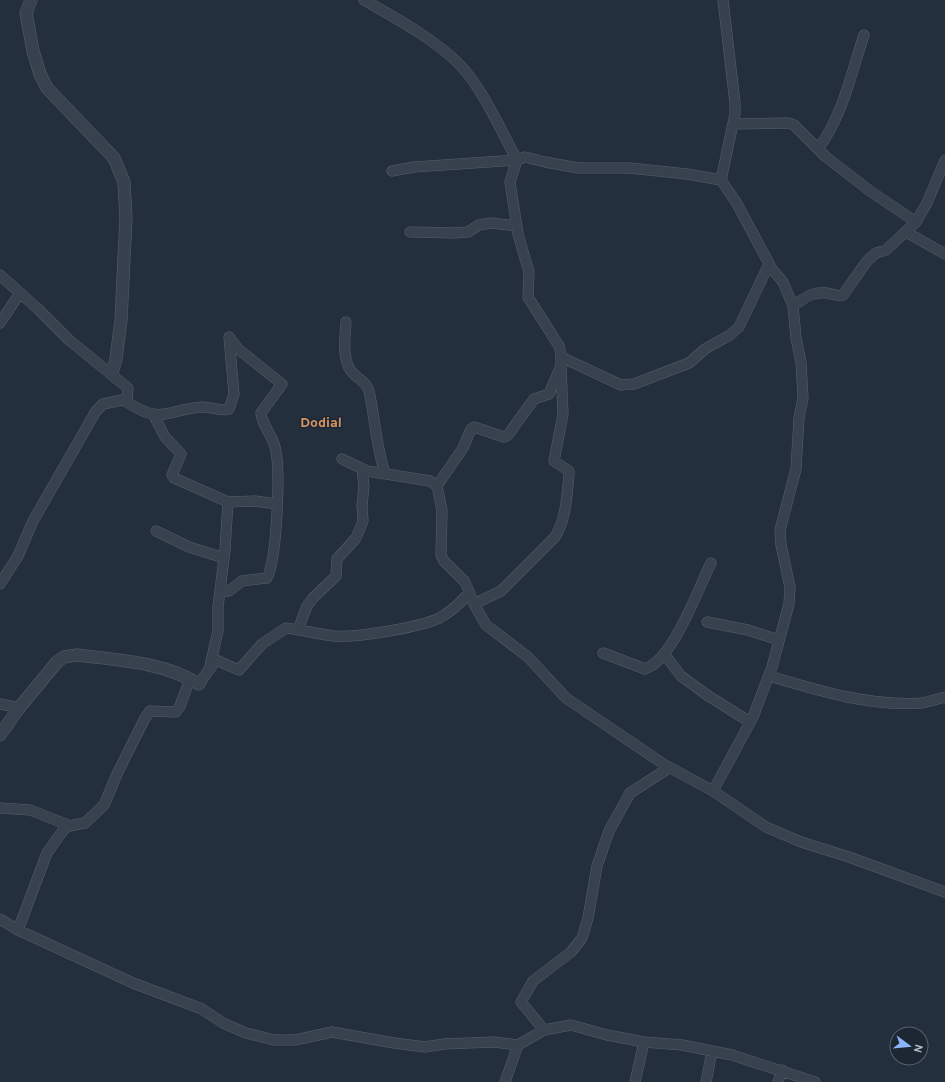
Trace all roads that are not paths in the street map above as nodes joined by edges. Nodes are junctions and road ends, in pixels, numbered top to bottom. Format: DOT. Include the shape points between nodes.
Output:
graph roads {
  1 [pos="31,0"];
  2 [pos="364,0"];
  3 [pos="723,0"];
  4 [pos="864,35"];
  5 [pos="733,124"];
  6 [pos="818,149"];
  7 [pos="517,160"];
  8 [pos="945,160"];
  9 [pos="392,171"];
  10 [pos="721,180"];
  11 [pos="916,222"];
  12 [pos="516,226"];
  13 [pos="410,232"];
  14 [pos="906,232"];
  15 [pos="945,254"];
  16 [pos="769,264"];
  17 [pos="0,275"];
  18 [pos="20,293"];
  19 [pos="792,306"];
  20 [pos="346,322"];
  21 [pos="0,323"];
  22 [pos="561,361"];
  23 [pos="112,373"];
  24 [pos="127,399"];
  25 [pos="154,416"];
  26 [pos="342,459"];
  27 [pos="362,469"];
  28 [pos="385,473"];
  29 [pos="437,486"];
  30 [pos="228,502"];
  31 [pos="277,504"];
  32 [pos="156,531"];
  33 [pos="224,558"];
  34 [pos="711,563"];
  35 [pos="0,584"];
  36 [pos="220,592"];
  37 [pos="469,593"];
  38 [pos="474,604"];
  39 [pos="707,622"];
  40 [pos="298,630"];
  41 [pos="779,640"];
  42 [pos="604,653"];
  43 [pos="665,655"];
  44 [pos="210,666"];
  45 [pos="769,676"];
  46 [pos="194,682"];
  47 [pos="945,697"];
  48 [pos="0,704"];
  49 [pos="19,708"];
  50 [pos="750,722"];
  51 [pos="0,734"];
  52 [pos="669,768"];
  53 [pos="713,791"];
  54 [pos="0,808"];
  55 [pos="70,826"];
  56 [pos="945,892"];
  57 [pos="0,919"];
  58 [pos="18,930"];
  59 [pos="544,1030"];
  60 [pos="644,1042"];
  61 [pos="518,1045"];
  62 [pos="712,1051"];
  63 [pos="782,1070"];
  64 [pos="504,1082"];
  65 [pos="635,1082"];
  66 [pos="706,1082"];
  67 [pos="778,1082"];
  68 [pos="815,1082"];
  1 -- 23 [label="street" via="26,13 40,74 47,88 114,158 124,182 126,218 122,320"];
  2 -- 7 [label="street" via="431,42 460,65 479,92"];
  3 -- 5 [label="street" via="734,84"];
  4 -- 6 [label="street" via="842,104"];
  5 -- 6 [label="street" via="788,123 794,125"];
  5 -- 10 [label="street"];
  6 -- 11 [label="street"];
  7 -- 9 [label="street" via="414,167"];
  7 -- 10 [label="street" via="525,157 578,168 629,168"];
  7 -- 12 [label="street" via="510,182"];
  8 -- 11 [label="street"];
  10 -- 16 [label="street" via="736,202"];
  11 -- 14 [label="street"];
  12 -- 13 [label="street" via="492,223 479,225 468,232"];
  12 -- 22 [label="street" via="529,272 528,297 558,346"];
  14 -- 15 [label="street"];
  14 -- 19 [label="street" via="886,250 876,253 867,261 843,295 813,292"];
  16 -- 19 [label="street" via="783,282"];
  16 -- 22 [label="street" via="739,327 705,349 689,363 634,384 621,386"];
  17 -- 18 [label="street"];
  18 -- 21 [label="street"];
  18 -- 23 [label="street" via="68,340"];
  19 -- 41 [label="street" via="801,362 803,398 796,469 780,530 790,587 789,604"];
  20 -- 28 [label="street" via="347,362 351,372 360,378 369,390 376,439"];
  22 -- 29 [label="street" via="549,394 534,399 508,435 504,437 474,427 471,429 463,448"];
  22 -- 38 [label="street" via="563,414 554,461 569,471 569,475 560,530 501,591"];
  23 -- 24 [label="street" via="128,388"];
  24 -- 25 [label="street" via="127,402 139,410"];
  24 -- 35 [label="street" via="103,404 96,411 33,521 18,556"];
  25 -- 30 [label="street" via="165,437 180,454 172,475 174,478"];
  25 -- 31 [label="street" via="201,407 229,409 234,394 229,337 238,349 282,384 261,413 265,428 275,447"];
  26 -- 27 [label="street"];
  27 -- 28 [label="street"];
  27 -- 40 [label="street" via="363,521 356,538 337,559 336,576 307,606"];
  28 -- 29 [label="street" via="430,481"];
  29 -- 37 [label="street" via="442,510 441,555 465,582"];
  30 -- 31 [label="street" via="255,501"];
  30 -- 33 [label="street"];
  31 -- 36 [label="street" via="272,563 267,578 242,581 229,590"];
  32 -- 33 [label="street" via="189,547"];
  33 -- 36 [label="street"];
  34 -- 43 [label="street" via="693,604"];
  36 -- 44 [label="street" via="218,631"];
  37 -- 38 [label="street"];
  37 -- 40 [label="street" via="441,618 421,625 335,636"];
  38 -- 52 [label="street" via="486,625 528,657 566,698"];
  39 -- 41 [label="street" via="748,630"];
  40 -- 44 [label="street" via="280,630 262,644 239,670 216,660"];
  41 -- 45 [label="street"];
  42 -- 43 [label="street" via="645,669"];
  43 -- 50 [label="street" via="681,676"];
  44 -- 46 [label="street"];
  45 -- 47 [label="street" via="818,690 884,702 922,703"];
  45 -- 50 [label="street"];
  46 -- 49 [label="street" via="165,670 77,655 64,657 57,662"];
  46 -- 55 [label="street" via="176,712 150,711 116,774 104,804 85,823"];
  48 -- 49 [label="street"];
  49 -- 51 [label="street"];
  50 -- 53 [label="street"];
  52 -- 53 [label="street"];
  52 -- 59 [label="street" via="630,793 607,838 597,866 582,938 571,952 533,981 521,1002"];
  53 -- 56 [label="street" via="766,827 801,842"];
  54 -- 55 [label="street" via="30,810"];
  55 -- 58 [label="street" via="64,829 47,853"];
  57 -- 58 [label="street"];
  58 -- 61 [label="street" via="133,983 202,1009 223,1023 246,1033 274,1040 295,1040 332,1032 425,1047 479,1043"];
  59 -- 60 [label="street" via="571,1025"];
  59 -- 61 [label="street"];
  60 -- 62 [label="street" via="682,1045"];
  60 -- 65 [label="street"];
  61 -- 64 [label="street"];
  62 -- 63 [label="street"];
  62 -- 66 [label="street"];
  63 -- 67 [label="street"];
  63 -- 68 [label="street"];
}
